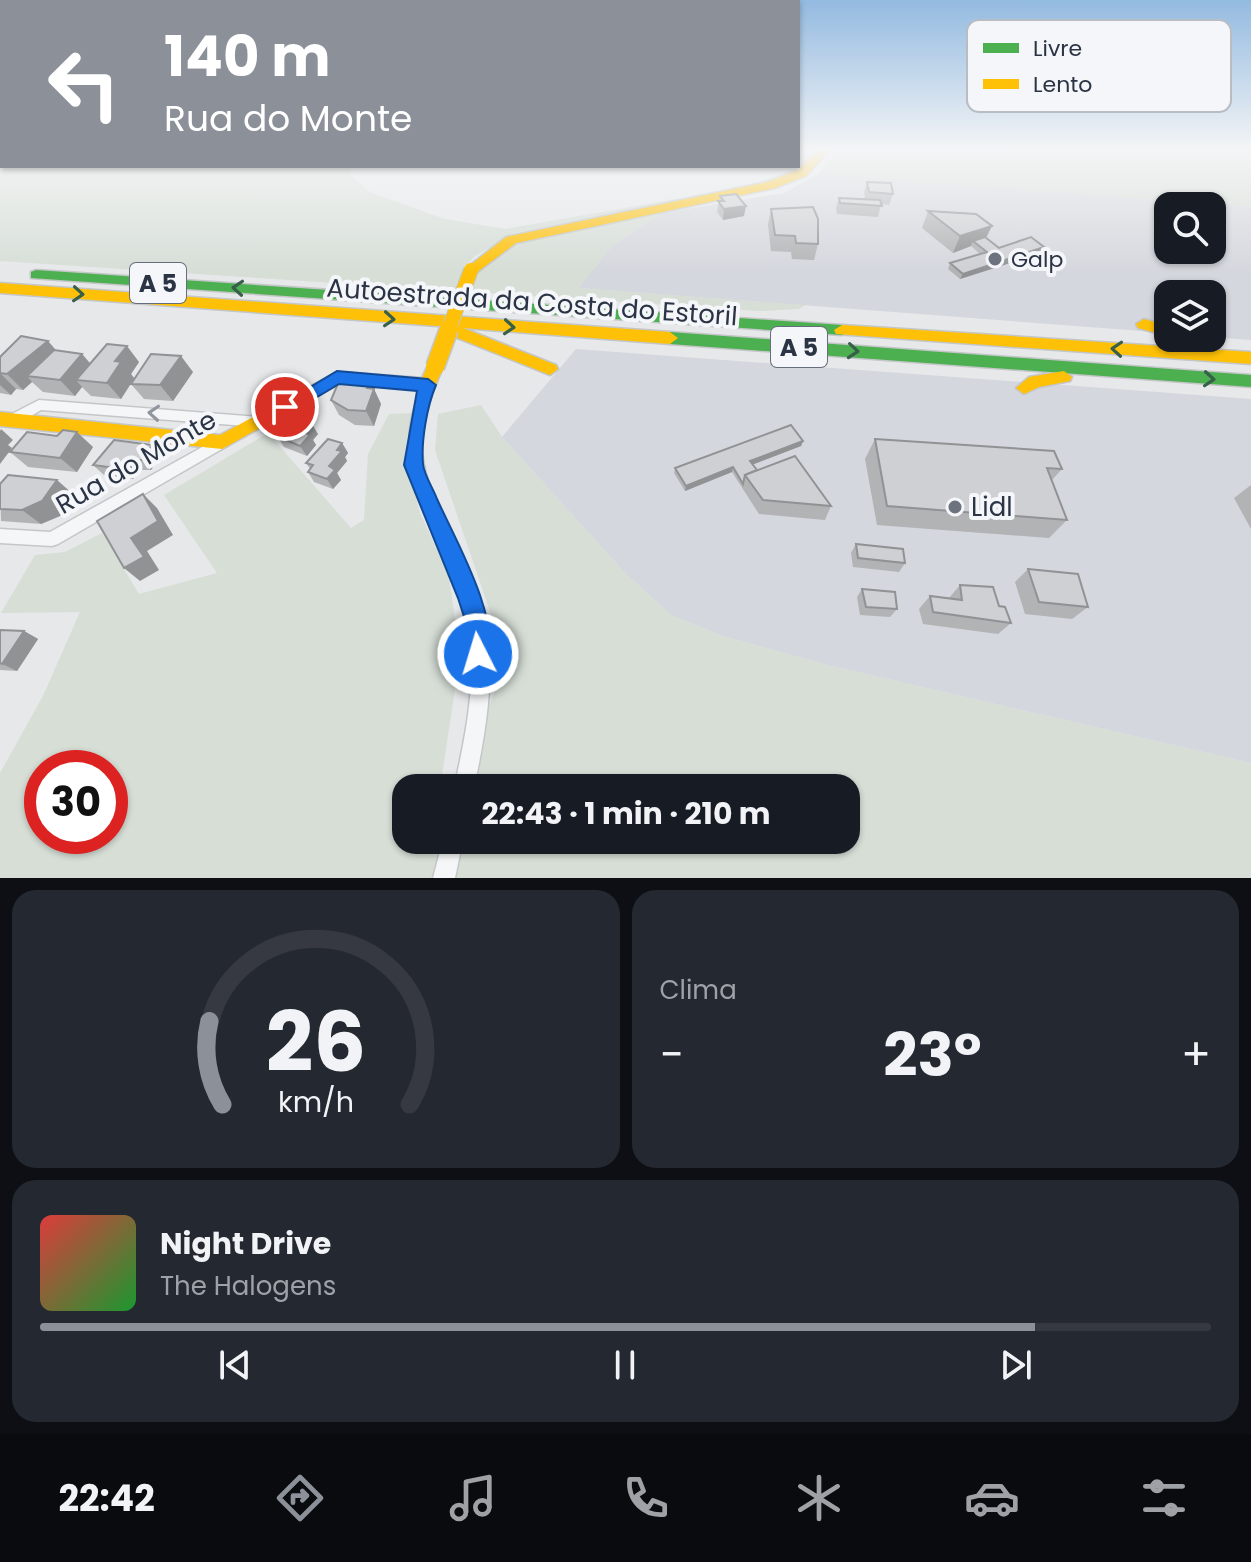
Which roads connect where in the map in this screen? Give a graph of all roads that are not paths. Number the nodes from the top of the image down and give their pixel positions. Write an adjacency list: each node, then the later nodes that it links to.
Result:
1 (747, 190): 14 (main road, bridge)
2 (0, 272): 5 (main road, Autoestrada da Costa do Estoril / A 5, one-way to 2)
3 (0, 288): 6 (main road, Autoestrada da Costa do Estoril / A 5, one-way to 6)
4 (810, 311): 5 (main road)
5 (681, 318): 10 (main road, Autoestrada da Costa do Estoril / A 5, one-way to 5)
6 (432, 322): 11 (main road); 12 (main road, Autoestrada da Costa do Estoril / A 5, one-way to 12)
7 (1144, 324): 8 (main road)
8 (1154, 327)
9 (1226, 350): 10 (main road)
10 (1251, 358)
11 (550, 369)
12 (1167, 376): 13 (main road, Autoestrada da Costa do Estoril / A 5, one-way to 13); 15 (main road)
13 (1251, 381)
14 (428, 385): 17 (main road, Rua do Monte); 20 (street)
15 (1024, 388)
16 (5, 420): 17 (street, one-way to 16); 18 (main road)
17 (260, 422): 18 (main road, Rua do Monte)
18 (222, 442): 19 (street, Rua do Monte)
19 (0, 536)
20 (467, 774)
21 (450, 854): 22 (street)
22 (444, 878)

